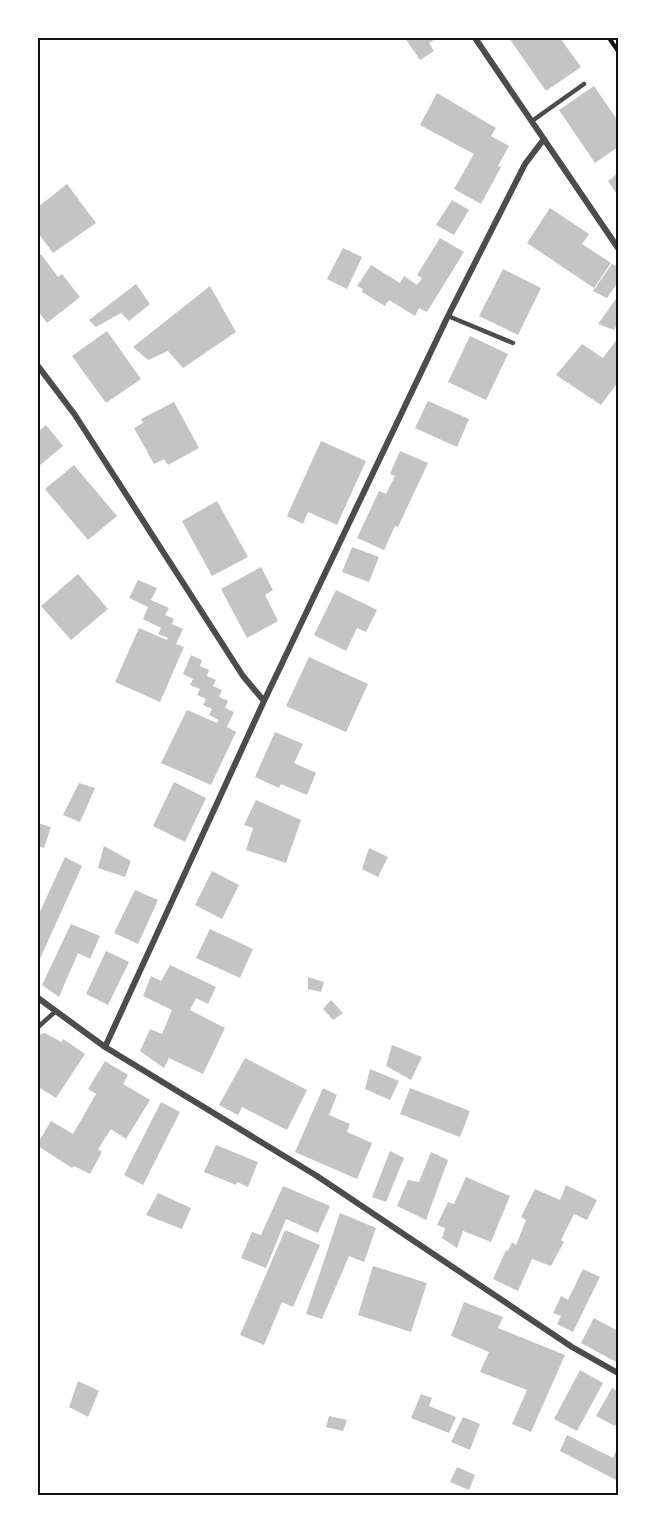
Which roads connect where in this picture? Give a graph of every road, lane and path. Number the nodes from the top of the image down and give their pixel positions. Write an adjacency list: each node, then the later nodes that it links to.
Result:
1 (475, 38): 5 (street)
2 (609, 38): 3 (path)
3 (618, 51)
4 (584, 84): 5 (lane)
5 (532, 121): 6 (street)
6 (544, 139): 7 (street); 8 (street)
7 (618, 248)
8 (448, 316): 9 (lane); 11 (street)
9 (513, 343)
10 (38, 366): 11 (street)
11 (264, 701): 15 (street)
12 (38, 998): 13 (street)
13 (56, 1011): 14 (lane); 15 (street)
14 (38, 1027)
15 (105, 1047): 16 (street)
16 (618, 1373)

